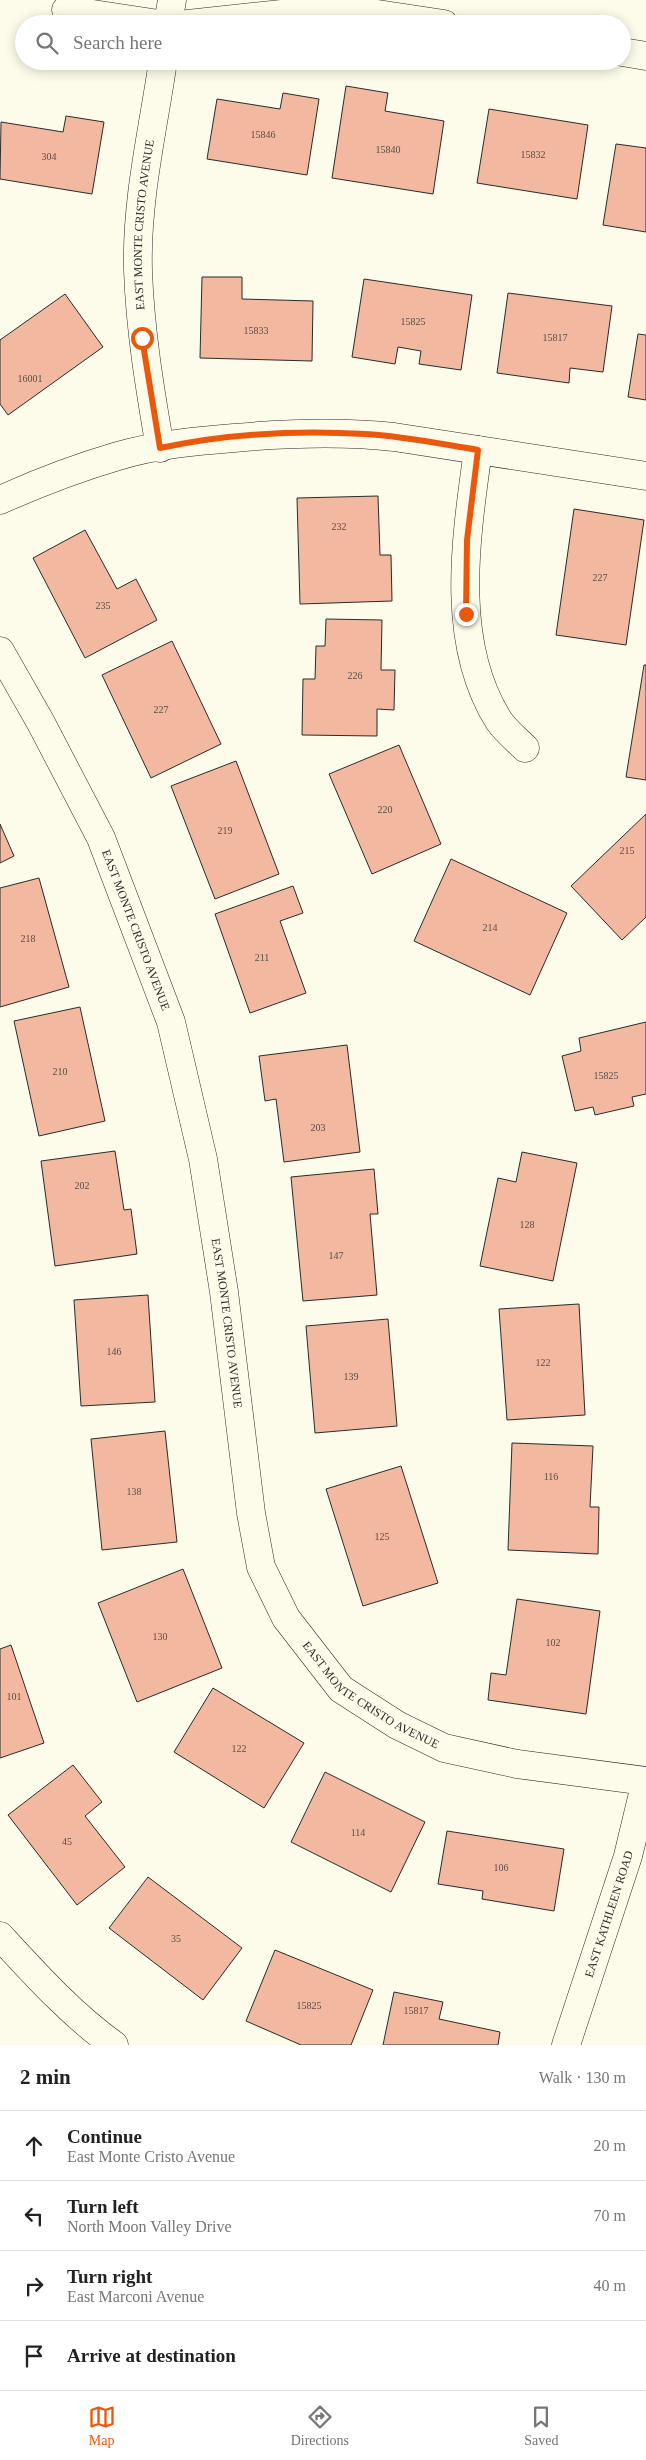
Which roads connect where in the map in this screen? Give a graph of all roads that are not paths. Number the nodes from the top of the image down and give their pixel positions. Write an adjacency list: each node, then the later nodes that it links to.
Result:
1 (172, 0): 4 (street)
2 (66, 10): 3 (street)
3 (99, 15)
4 (170, 15)
5 (272, 15): 6 (street)
6 (384, 15)
7 (631, 54): 8 (street)
8 (646, 56)
9 (162, 70): 10 (street, EAST MONTE CRISTO AVENUE)
10 (160, 448): 11 (street); 13 (street)
11 (478, 450): 12 (street); 15 (street)
12 (646, 476)
13 (0, 500)
14 (0, 652): 16 (street, EAST MONTE CRISTO AVENUE)
15 (526, 748)
16 (646, 1781): 19 (street, EAST KATHLEEN ROAD)
17 (0, 1936): 18 (street)
18 (114, 2045)
19 (566, 2045)

